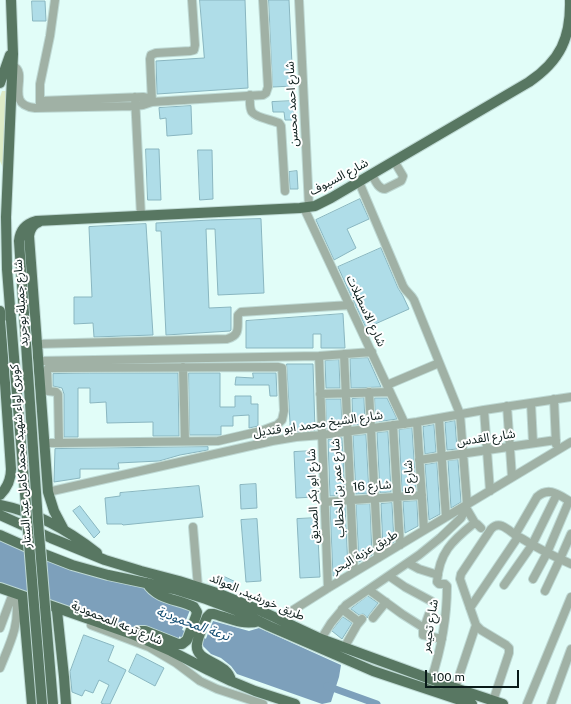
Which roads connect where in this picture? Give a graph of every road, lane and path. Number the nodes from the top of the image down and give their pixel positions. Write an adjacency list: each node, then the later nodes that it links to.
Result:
1 (11, 0): 7 (main road)
2 (55, 0): 13 (street)
3 (192, 0): 12 (street)
4 (263, 0): 10 (street)
5 (299, 0): 20 (street, شارع احمد محسن)
6 (570, 0): 14 (main road, شارع السيوف)
7 (13, 46): 8 (main road); 9 (main road)
8 (13, 66): 13 (street); 18 (main road)
9 (0, 83)
10 (250, 96): 12 (street); 19 (street)
11 (135, 101): 12 (street); 13 (street); 22 (street)
12 (152, 102)
13 (40, 105)
14 (394, 161): 16 (main road, شارع السيوف); 16 (street)
15 (0, 172): 18 (main road)
16 (372, 175): 17 (main road, شارع السيوف)
17 (359, 182): 20 (main road, شارع السيوف); 31 (street)
18 (8, 188): 21 (main road)
19 (285, 191)
20 (307, 208): 22 (main road, شارع السيوف); 24 (street, شارع الاسطبلات)
21 (3, 215): 132 (main road, كوبرى لواء شهيد محمد كامل عبد الستار, bridge)
22 (141, 216): 23 (main road, شارع السيوف)
23 (41, 221): 26 (main road, شارع جميلة بوحريد); 133 (main road, كوبرى لواء شهيد محمد كامل عبد الستار, bridge)
24 (350, 305): 26 (street); 27 (street, شارع الاسطبلات)
25 (0, 310): 66 (main road)
26 (37, 344): 30 (main road, شارع جميلة بوحريد)
27 (372, 352): 28 (street); 33 (street, شارع الاسطبلات)
28 (344, 354): 29 (street); 35 (street, شارع عمر بن الخطاب)
29 (319, 356): 30 (street); 36 (street, شارع ابو بكر الصديق)
30 (38, 361): 53 (main road, شارع جميلة بوحريد)
31 (439, 363): 33 (street); 42 (street)
32 (183, 368): 51 (street); 51 (street); 54 (street)
33 (388, 388): 34 (street); 45 (street, شارع الاسطبلات)
34 (369, 392): 35 (street); 47 (street)
35 (346, 393): 36 (street); 48 (street, شارع عمر بن الخطاب)
36 (320, 394): 49 (street, شارع ابو بكر الصديق)
37 (571, 397): 38 (street, شارع الشيخ محمد ابو قنديل)
38 (554, 399): 39 (street, شارع الشيخ محمد ابو قنديل); 50 (street)
39 (531, 403): 40 (street, شارع الشيخ محمد ابو قنديل); 55 (street)
40 (507, 406): 41 (street, شارع الشيخ محمد ابو قنديل); 56 (street)
41 (484, 410): 42 (street, شارع الشيخ محمد ابو قنديل); 57 (street)
42 (460, 414): 43 (street, شارع الشيخ محمد ابو قنديل); 59 (street)
43 (439, 419): 44 (street, شارع الشيخ محمد ابو قنديل); 60 (street)
44 (417, 422): 45 (street, شارع الشيخ محمد ابو قنديل); 61 (street, شارع 5)
45 (405, 424): 46 (street, شارع الشيخ محمد ابو قنديل)
46 (393, 425): 47 (street, شارع الشيخ محمد ابو قنديل); 68 (street)
47 (371, 428): 48 (street, شارع الشيخ محمد ابو قنديل); 69 (street)
48 (348, 432): 49 (street, شارع الشيخ محمد ابو قنديل); 70 (street, شارع عمر بن الخطاب)
49 (322, 435): 64 (street, شارع الشيخ محمد ابو قنديل); 71 (street, شارع ابو بكر الصديق)
50 (556, 440): 55 (street, شارع القدس); 58 (street)
51 (184, 441): 54 (street)
52 (571, 442): 58 (street, طريق عزبة البحر)
53 (44, 443): 54 (street); 64 (main road, شارع جميلة بوحريد)
54 (59, 443)
55 (533, 443): 56 (street, شارع القدس)
56 (510, 446): 57 (street, شارع القدس); 62 (street)
57 (487, 450): 59 (street, شارع القدس); 63 (street)
58 (556, 451): 62 (street, طريق عزبة البحر)
59 (463, 453): 60 (street, شارع القدس); 74 (street)
60 (442, 456): 61 (street, شارع القدس); 76 (street)
61 (419, 460): 67 (street, شارع 5)
62 (512, 477): 63 (street, طريق عزبة البحر)
63 (490, 491): 74 (street, طريق عزبة البحر)
64 (48, 492): 78 (main road, شارع جميلة بوحريد)
65 (557, 494): 72 (street); 82 (street); 83 (street)
66 (0, 495)
67 (422, 495): 68 (street, شارع 16); 79 (street, شارع 5)
68 (397, 496): 69 (street, شارع 16); 84 (street)
69 (375, 498): 70 (street, شارع 16); 86 (street)
70 (351, 500): 71 (street, شارع 16); 91 (street, شارع عمر بن الخطاب)
71 (325, 502): 99 (street, شارع ابو بكر الصديق)
72 (570, 502): 85 (street)
73 (0, 505): 78 (main road)
74 (466, 505): 76 (street, طريق عزبة البحر); 89 (street); 93 (street)
75 (0, 515): 88 (main road, طريق خورشيد, العوائد)
76 (446, 517): 79 (street, طريق عزبة البحر)
77 (193, 527): 97 (street)
78 (64, 530): 88 (main road)
79 (424, 530): 84 (street, طريق عزبة البحر)
80 (571, 534): 87 (street)
81 (0, 535): 95 (main road, طريق خورشيد, العوائد)
82 (517, 536): 83 (street); 107 (street); 107 (street)
83 (532, 544): 85 (street); 96 (street)
84 (400, 545): 86 (street, طريق عزبة البحر)
85 (547, 553): 87 (street); 94 (street)
86 (378, 558): 91 (street, طريق عزبة البحر)
87 (560, 559): 90 (street); 101 (street)
88 (105, 560): 97 (main road, طريق خورشيد, العوائد)
89 (408, 563): 92 (street); 93 (street)
90 (571, 564)
91 (354, 572): 99 (street, طريق عزبة البحر)
92 (388, 576): 100 (street); 105 (street)
93 (438, 579): 120 (street, شارع تحيمر)
94 (533, 579)
95 (148, 583): 111 (main road); 114 (main road, طريق خورشيد, العوائد)
96 (504, 585)
97 (198, 586): 113 (main road, طريق خورشيد, العوائد)
98 (0, 588): 118 (main road)
99 (328, 588): 113 (street, طريق عزبة البحر)
100 (369, 590): 106 (street); 108 (street)
101 (545, 591)
102 (0, 592): 104 (street, شارع ترعه المحمودية)
103 (571, 597): 139 (street)
104 (17, 598): 109 (street, شارع ترعه المحمودية); 116 (street); 124 (main road); 126 (street)
105 (430, 601)
106 (386, 602): 112 (street); 117 (street)
107 (470, 608): 115 (street)
108 (342, 609): 119 (street); 122 (street)
109 (57, 612): 125 (main road); 135 (street, شارع ترعه المحمودية)
110 (429, 614): 117 (street)
111 (201, 616): 114 (main road); 121 (main road)
112 (373, 618)
113 (279, 619): 119 (main road, طريق خورشيد, العوائد)
114 (259, 621): 137 (main road, طريق خورشيد, العوائد)
115 (476, 625): 129 (street); 130 (street)
116 (0, 628)
117 (424, 628): 120 (street)
118 (132, 634): 121 (main road); 128 (main road)
119 (321, 639): 122 (main road, طريق خورشيد, العوائد)
120 (442, 639): 127 (street, شارع تحيمر)
121 (192, 642): 128 (main road)
122 (344, 648): 127 (main road, طريق خورشيد, العوائد)
123 (571, 649): 140 (street)
124 (29, 665): 125 (main road); 131 (main road)
125 (63, 666): 134 (main road)
126 (0, 668)
127 (431, 680): 129 (main road, طريق خورشيد, العوائد)
128 (231, 681): 136 (main road)
129 (455, 688): 130 (main road, طريق خورشيد, العوائد)
130 (493, 701): 138 (main road, طريق خورشيد, العوائد)
131 (32, 704)
132 (42, 704)
133 (53, 704)
134 (66, 704)
135 (263, 704)
136 (295, 704)
137 (472, 704)
138 (503, 704)
139 (527, 704)
140 (551, 704)

